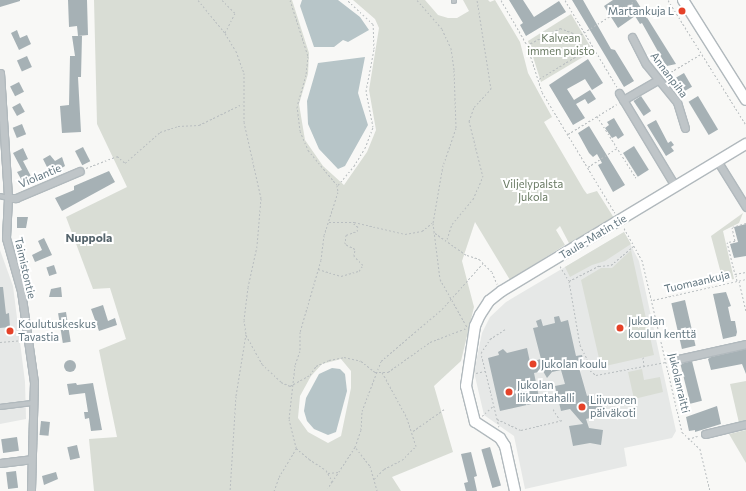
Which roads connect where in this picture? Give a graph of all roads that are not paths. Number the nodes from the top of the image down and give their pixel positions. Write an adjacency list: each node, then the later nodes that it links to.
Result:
1 (683, 0): 8 (street)
2 (632, 37): 4 (street, Annanpiha)
3 (0, 73): 6 (street, Taimistontie)
4 (657, 80): 7 (street); 9 (street, Annanpiha)
5 (618, 93): 7 (street)
6 (1, 95): 14 (street, Taimistontie)
7 (623, 100): 13 (street)
8 (746, 100)
9 (685, 128)
10 (746, 144): 11 (street, Taula-Matin tie)
11 (718, 162): 13 (street, Taula-Matin tie); 15 (street)
12 (80, 171): 14 (street, Violantie)
13 (675, 186): 25 (street, Taula-Matin tie)
14 (4, 197): 18 (street, Taimistontie)
15 (746, 207)
16 (746, 344): 17 (street)
17 (674, 360)
18 (35, 403): 19 (lane); 22 (street, Taimistontie)
19 (0, 407)
20 (746, 424): 21 (street)
21 (705, 434)
22 (31, 459): 23 (street); 24 (street, Taimistontie)
23 (0, 463)
24 (30, 491)
25 (515, 491)

